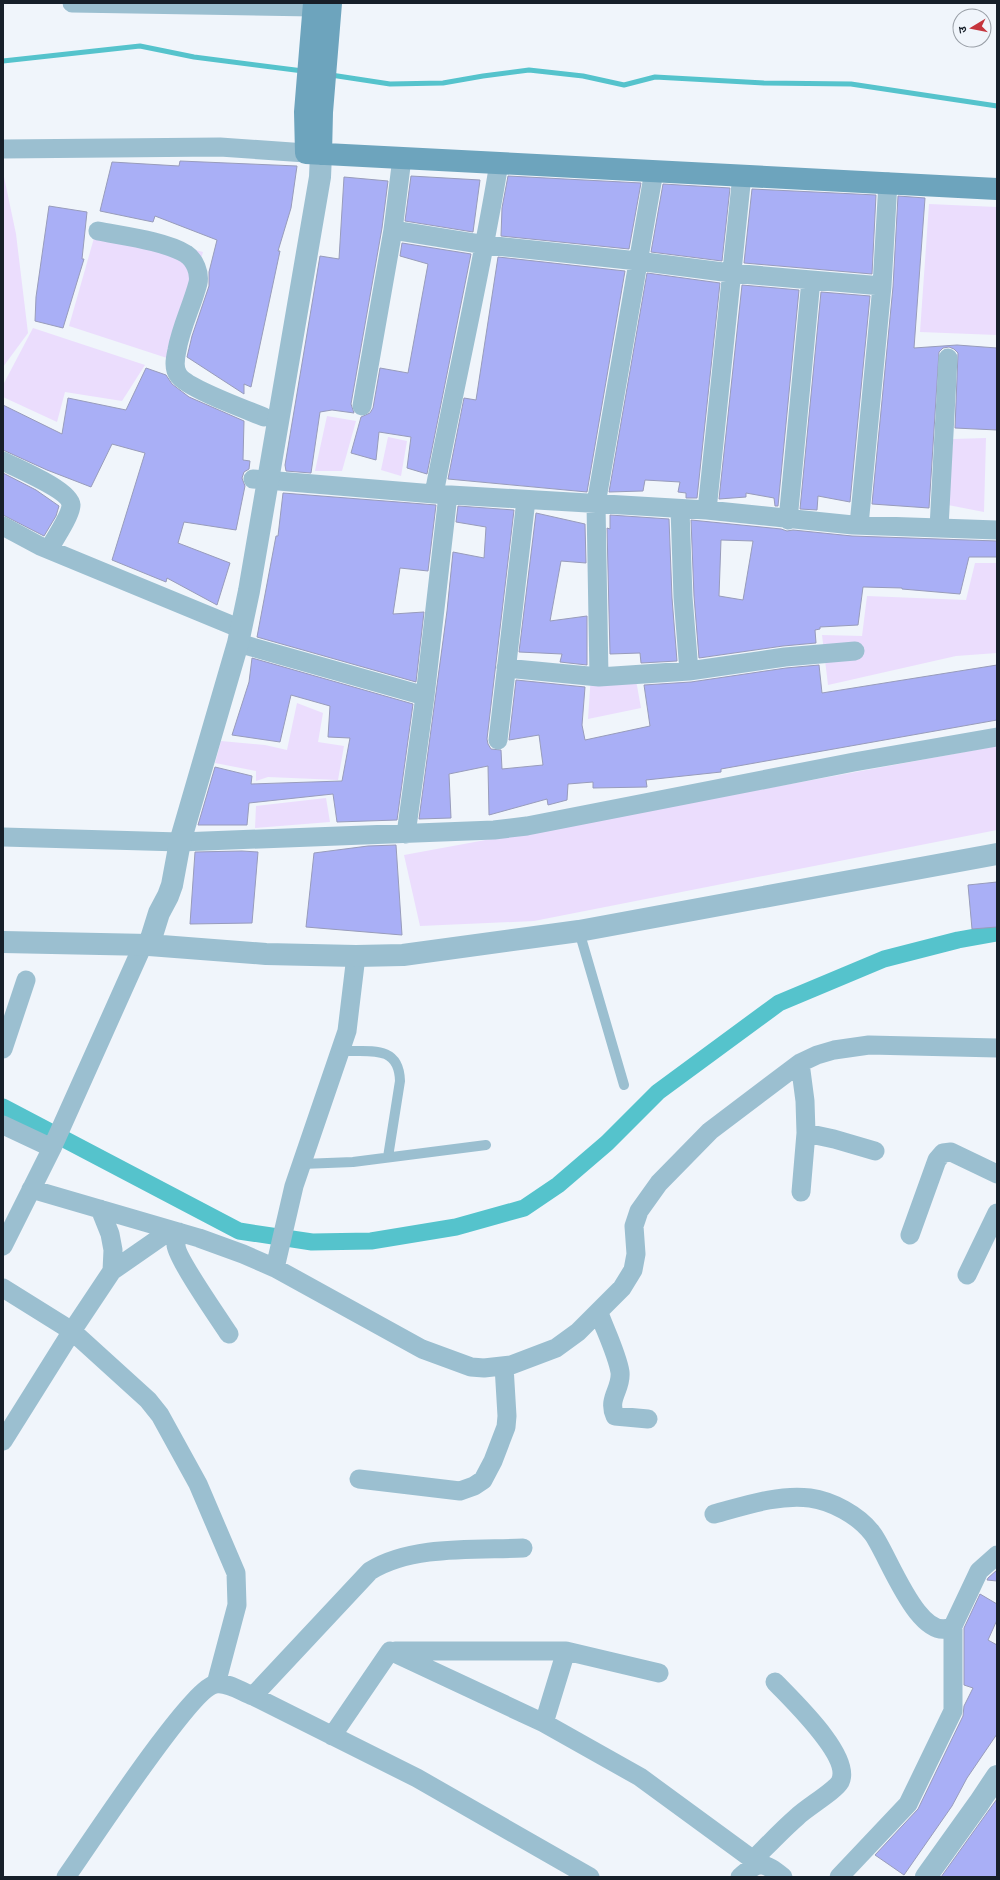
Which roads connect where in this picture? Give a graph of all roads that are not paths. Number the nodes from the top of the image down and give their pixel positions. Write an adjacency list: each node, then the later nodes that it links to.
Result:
1 (72, 3): 2 (street)
2 (106, 3): 3 (street)
3 (319, 4): 5 (main road)
4 (3, 149): 5 (street)
5 (314, 154): 6 (main road); 21 (street); 23 (street)
6 (402, 158): 7 (main road); 12 (street)
7 (499, 163): 8 (main road); 14 (street)
8 (654, 171): 9 (main road); 15 (street)
9 (742, 175): 10 (main road); 16 (street)
10 (888, 182): 11 (main road); 18 (street)
11 (997, 189)
12 (393, 230): 14 (street); 20 (street)
13 (98, 231): 21 (street)
14 (486, 245): 15 (street); 24 (street)
15 (638, 261): 16 (street); 26 (street)
16 (731, 273): 17 (street); 28 (street)
17 (811, 280): 18 (street); 29 (street)
18 (882, 286): 30 (street)
19 (948, 358): 32 (street)
20 (362, 406)
21 (264, 416): 23 (street)
22 (3, 461): 34 (street)
23 (260, 479): 24 (street); 35 (street)
24 (441, 494): 25 (street); 40 (street)
25 (526, 500): 26 (street); 37 (street)
26 (596, 504): 27 (street); 39 (street)
27 (680, 509): 28 (street); 38 (street)
28 (707, 510): 29 (street)
29 (788, 520): 30 (street)
30 (859, 525): 32 (street)
31 (3, 526): 34 (street)
32 (939, 528): 33 (street)
33 (997, 530)
34 (49, 549): 35 (street)
35 (235, 632): 40 (street); 45 (street)
36 (855, 651): 38 (street)
37 (506, 668): 39 (street); 42 (street)
38 (689, 671): 39 (street)
39 (599, 677)
40 (425, 696): 43 (street)
41 (997, 737): 43 (street)
42 (498, 740)
43 (406, 834): 45 (street)
44 (3, 837): 45 (street)
45 (173, 841): 49 (street)
46 (997, 854): 47 (street)
47 (579, 931): 50 (street); 56 (lane)
48 (3, 942): 49 (street)
49 (146, 945): 50 (street); 60 (street)
50 (356, 956): 54 (street)
51 (26, 980): 53 (street)
52 (997, 1048): 55 (street)
53 (3, 1049)
54 (341, 1051): 62 (lane); 63 (street)
55 (800, 1063): 58 (street); 76 (street)
56 (624, 1085)
57 (3, 1125): 60 (street)
58 (806, 1133): 61 (street); 66 (street)
59 (486, 1145): 62 (lane)
60 (52, 1148): 65 (street)
61 (875, 1151)
62 (388, 1157): 63 (lane)
63 (302, 1164): 72 (street)
64 (997, 1174): 70 (street)
65 (31, 1189): 67 (street); 71 (street)
66 (801, 1192)
67 (100, 1209): 69 (street); 73 (street)
68 (997, 1213): 74 (street)
69 (175, 1231): 72 (street); 73 (street); 78 (street)
70 (910, 1235)
71 (3, 1246)
72 (275, 1268): 79 (street)
73 (112, 1271): 77 (street)
74 (968, 1275)
75 (3, 1288): 77 (street)
76 (599, 1313): 79 (street); 80 (street)
77 (72, 1332): 81 (street); 91 (street)
78 (229, 1334)
79 (504, 1366): 82 (street)
80 (648, 1419)
81 (3, 1441)
82 (359, 1479)
83 (714, 1514): 86 (street)
84 (523, 1548): 92 (street)
85 (997, 1555): 86 (street)
86 (953, 1626): 101 (street)
87 (566, 1651): 88 (street); 89 (street); 93 (street)
88 (390, 1652): 93 (street); 94 (street)
89 (659, 1673)
90 (775, 1682): 96 (street)
91 (216, 1684): 92 (street); 97 (street)
92 (253, 1696): 94 (street)
93 (544, 1723): 96 (street)
94 (332, 1736): 98 (street)
95 (997, 1776): 102 (street)
96 (756, 1862): 99 (street); 100 (street)
97 (66, 1877)
98 (590, 1877)
99 (740, 1877)
100 (783, 1877)
101 (840, 1877)
102 (926, 1877)

